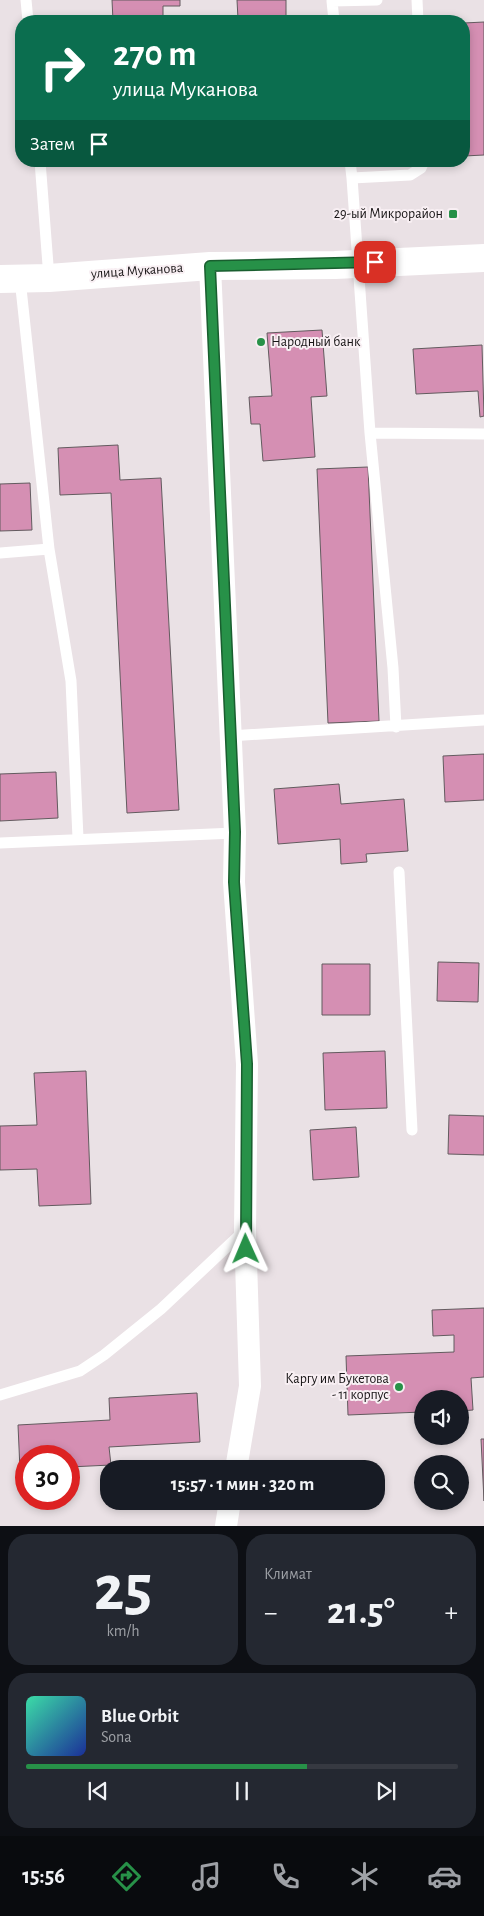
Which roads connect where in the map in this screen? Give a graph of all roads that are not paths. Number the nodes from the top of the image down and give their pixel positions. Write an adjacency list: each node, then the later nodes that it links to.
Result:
1 (26, 0): 5 (lane)
2 (332, 0): 3 (lane); 6 (lane)
3 (377, 0)
4 (416, 0): 7 (lane)
5 (27, 15)
6 (333, 15)
7 (417, 15)
8 (40, 167): 15 (lane)
9 (351, 167): 11 (lane)
10 (421, 167): 11 (lane)
11 (352, 178): 13 (lane)
12 (484, 258): 13 (main road, улица Муканова)
13 (357, 263): 14 (main road, улица Муканова); 17 (lane)
14 (210, 266): 15 (main road, улица Муканова); 23 (street)
15 (49, 278): 16 (main road, улица Муканова)
16 (10, 279): 19 (lane)
17 (370, 433): 18 (lane); 22 (lane)
18 (484, 434)
19 (49, 549): 20 (lane); 25 (lane)
20 (0, 553)
21 (484, 720): 22 (lane)
22 (396, 727): 23 (lane)
23 (230, 736): 24 (street)
24 (235, 832): 25 (lane); 29 (street)
25 (78, 838): 26 (lane)
26 (0, 843)
27 (399, 872): 28 (lane)
28 (412, 1130)
29 (245, 1230): 30 (lane); 31 (street)
30 (0, 1395)
31 (238, 1460)
32 (229, 1510): 33 (street)
33 (226, 1526)

